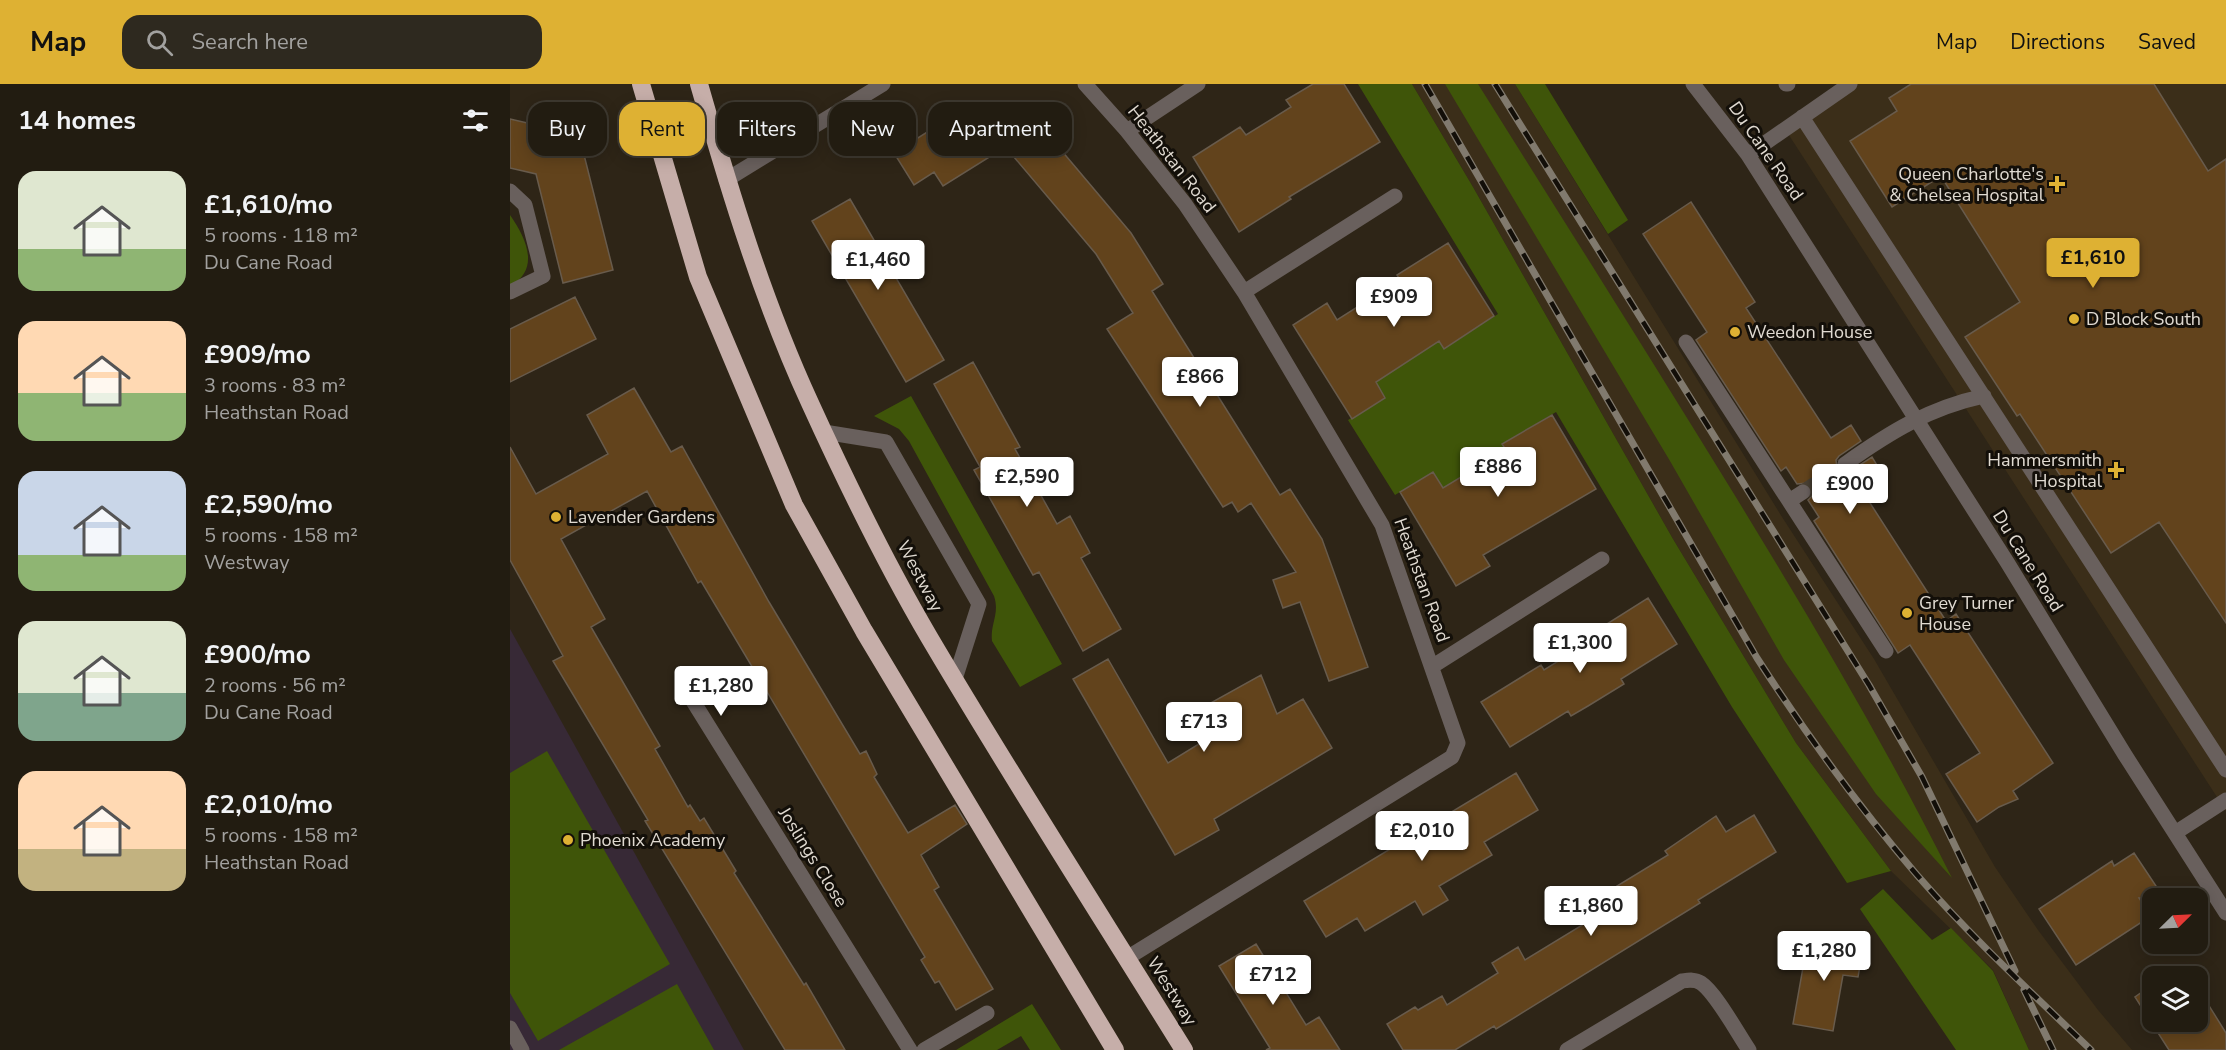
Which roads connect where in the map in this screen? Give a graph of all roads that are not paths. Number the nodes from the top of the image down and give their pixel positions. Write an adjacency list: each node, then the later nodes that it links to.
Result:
1 (641, 84): 38 (highway)
2 (699, 84): 11 (highway, Westway)
3 (883, 84): 11 (street)
4 (1085, 84): 9 (street, Heathstan Road)
5 (1198, 84): 9 (street)
6 (1693, 84): 10 (street, Du Cane Road)
7 (1850, 84): 8 (street)
8 (1802, 117): 10 (street); 17 (street)
9 (1127, 131): 15 (street, Heathstan Road)
10 (1748, 155): 18 (street, Du Cane Road)
11 (726, 180): 19 (highway, Westway)
12 (510, 191): 14 (street)
13 (1395, 196): 15 (street)
14 (510, 292)
15 (1244, 292): 25 (street, Heathstan Road)
16 (1686, 342): 22 (street)
17 (1984, 396): 18 (street); 28 (street)
18 (1916, 418): 20 (street); 30 (street, Du Cane Road)
19 (824, 432): 26 (highway, Westway); 26 (street)
20 (1845, 464)
21 (1803, 492): 22 (street)
22 (1789, 501): 24 (street)
23 (1602, 559): 25 (street)
24 (1886, 651)
25 (1433, 666): 32 (street, Heathstan Road)
26 (955, 678): 32 (highway, Westway)
27 (682, 685): 36 (street, Joslings Close)
28 (2226, 771)
29 (2226, 800): 30 (street)
30 (2175, 833): 31 (street, Du Cane Road)
31 (2226, 913)
32 (1127, 958): 39 (highway, Westway)
33 (987, 1013): 37 (street)
34 (510, 1028): 35 (street)
35 (522, 1050)
36 (910, 1050)
37 (924, 1050)
38 (1115, 1050)
39 (1184, 1050)
40 (1567, 1050): 41 (street)
41 (1749, 1050)

